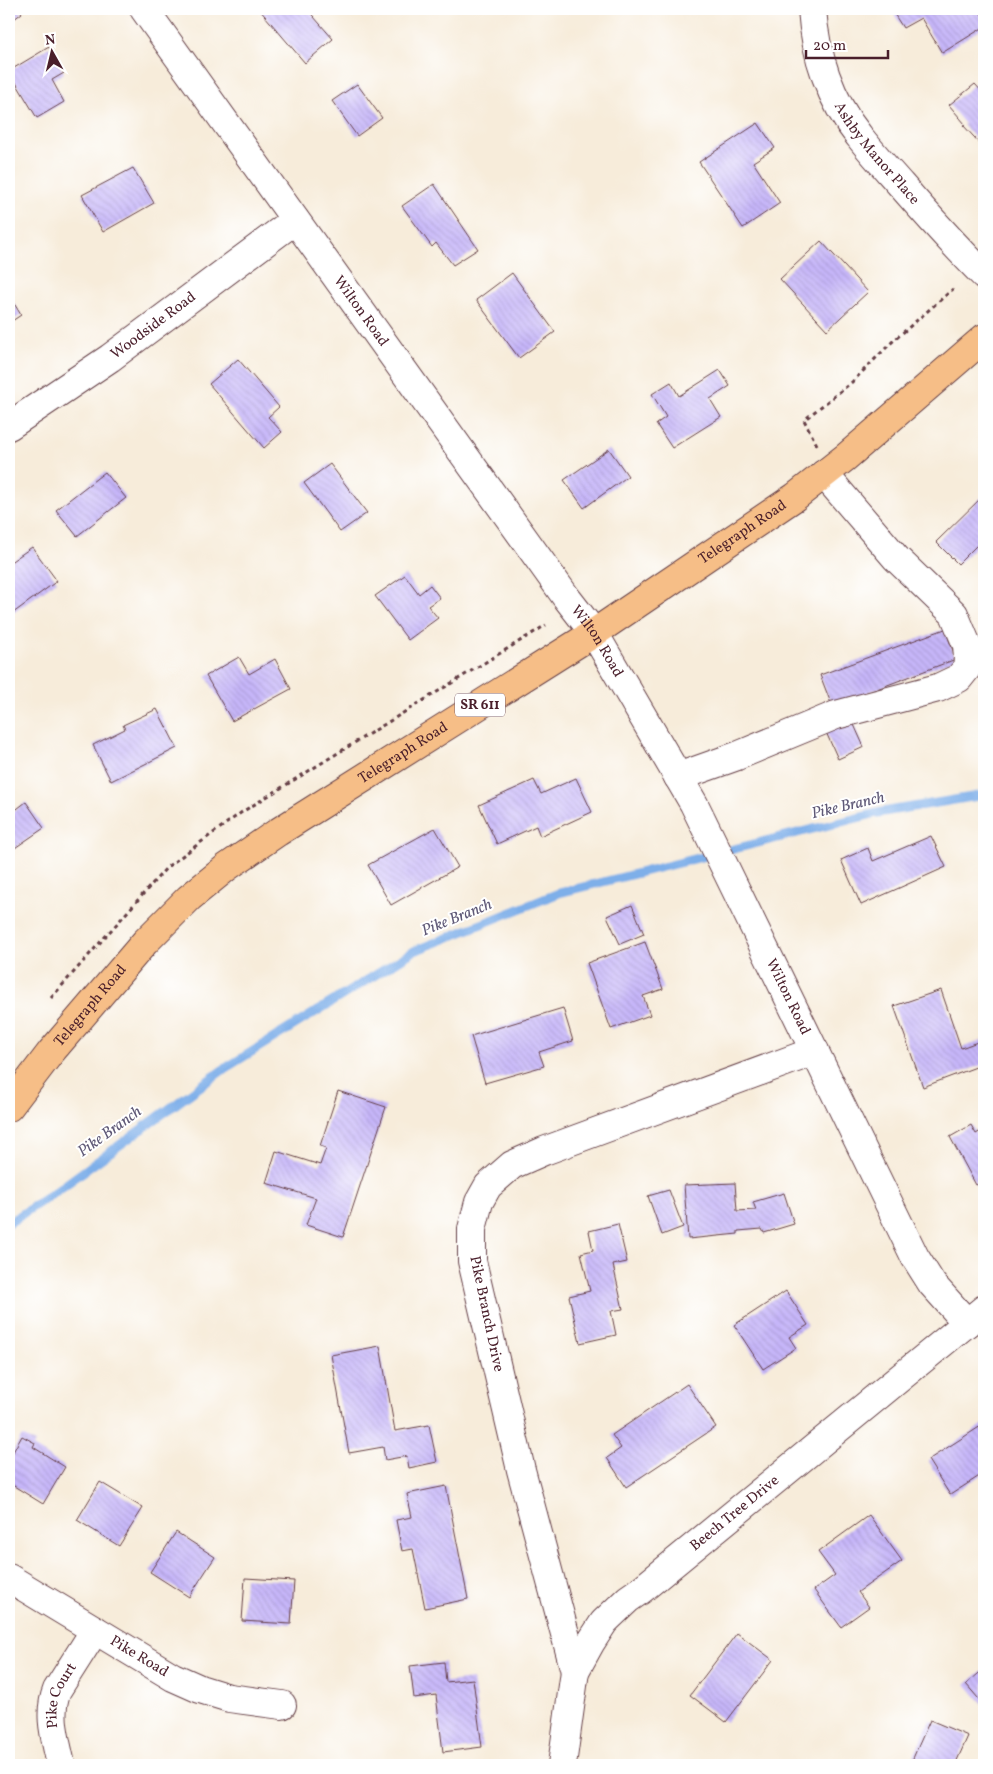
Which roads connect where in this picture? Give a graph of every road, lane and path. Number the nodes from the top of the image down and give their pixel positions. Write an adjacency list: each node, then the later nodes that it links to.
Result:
1 (144, 9): 3 (street, Wilton Road)
2 (812, 9): 4 (street, Ashby Manor Place)
3 (295, 220): 7 (street, Woodside Road); 9 (street, Wilton Road)
4 (984, 275)
5 (953, 289): 8 (path)
6 (984, 338): 8 (main road, Telegraph Road / SR 611)
7 (9, 426)
8 (821, 462): 9 (main road, Telegraph Road / SR 611); 10 (street)
9 (594, 633): 10 (street, Wilton Road); 12 (main road, Telegraph Road / SR 611)
10 (678, 777): 11 (street, Wilton Road)
11 (815, 1050): 13 (street, Wilton Road); 16 (street, Pike Branch Drive)
12 (9, 1107)
13 (975, 1316): 16 (street, Beech Tree Drive)
14 (9, 1578): 15 (street, Pike Road)
15 (95, 1630): 17 (street, Pike Road); 18 (street, Pike Court)
16 (575, 1671): 19 (street, Beech Tree Drive)
17 (282, 1705)
18 (61, 1765)
19 (562, 1765)

